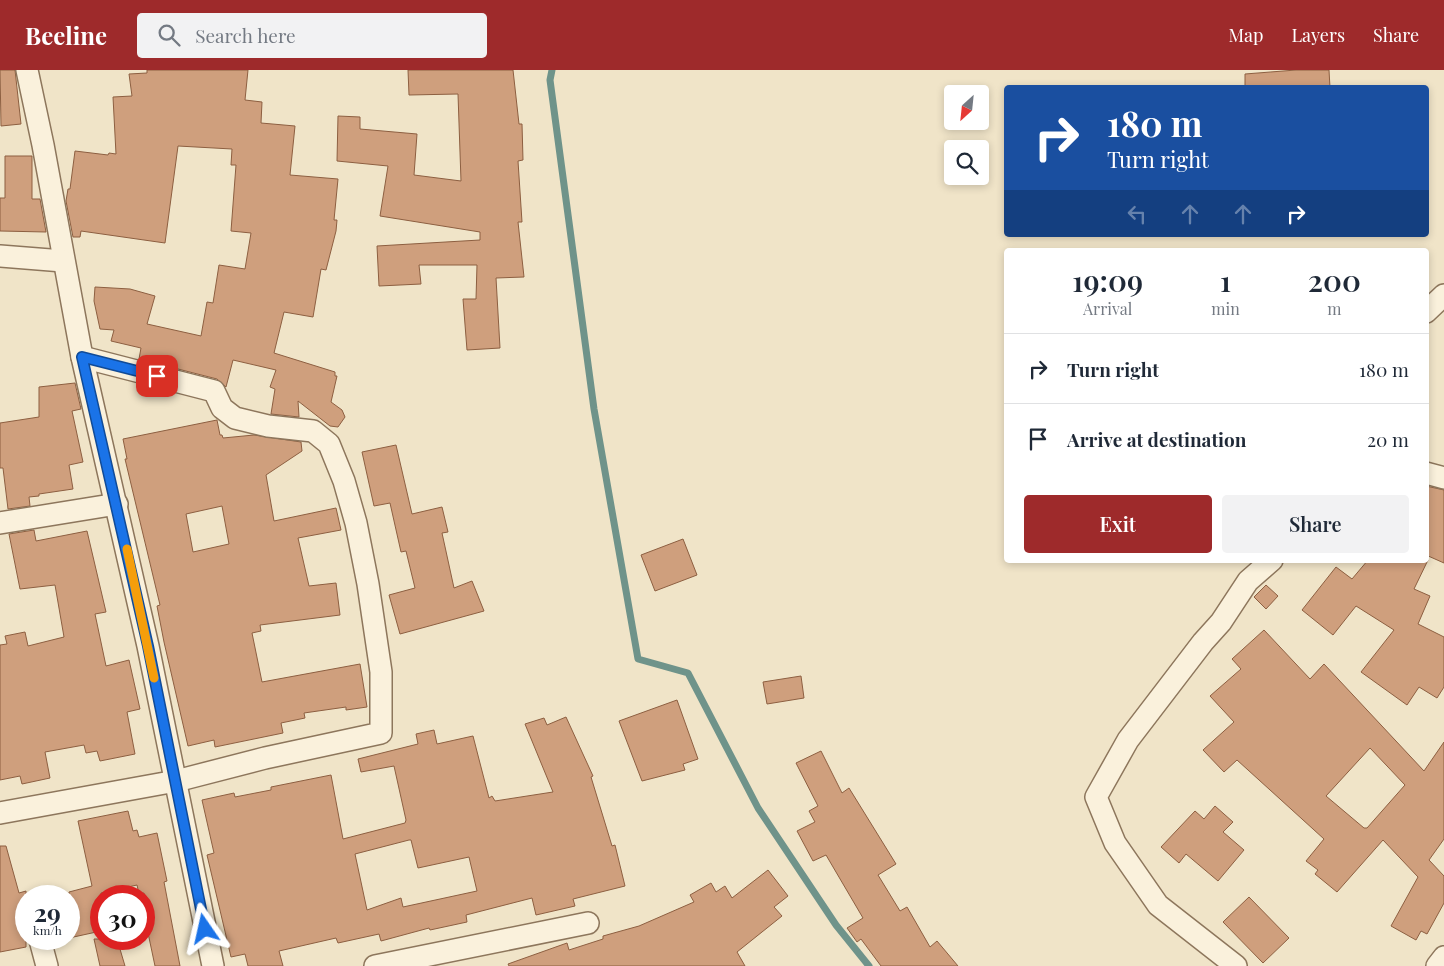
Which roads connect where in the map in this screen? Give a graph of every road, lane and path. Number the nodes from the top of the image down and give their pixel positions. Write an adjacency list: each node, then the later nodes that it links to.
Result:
1 (26, 70): 3 (street)
2 (0, 256): 3 (street)
3 (63, 261): 6 (street)
4 (1444, 295): 5 (street)
5 (1429, 309)
6 (82, 357): 9 (street); 12 (street)
7 (1429, 473): 8 (street)
8 (1444, 478)
9 (117, 504): 10 (street); 12 (street)
10 (0, 523)
11 (1269, 563): 20 (street)
12 (176, 781): 13 (street); 18 (street)
13 (0, 813)
14 (588, 923): 19 (street)
15 (43, 950): 17 (street)
16 (1444, 957): 21 (street)
17 (47, 966)
18 (212, 966)
19 (375, 966)
20 (1236, 966)
21 (1437, 966)

